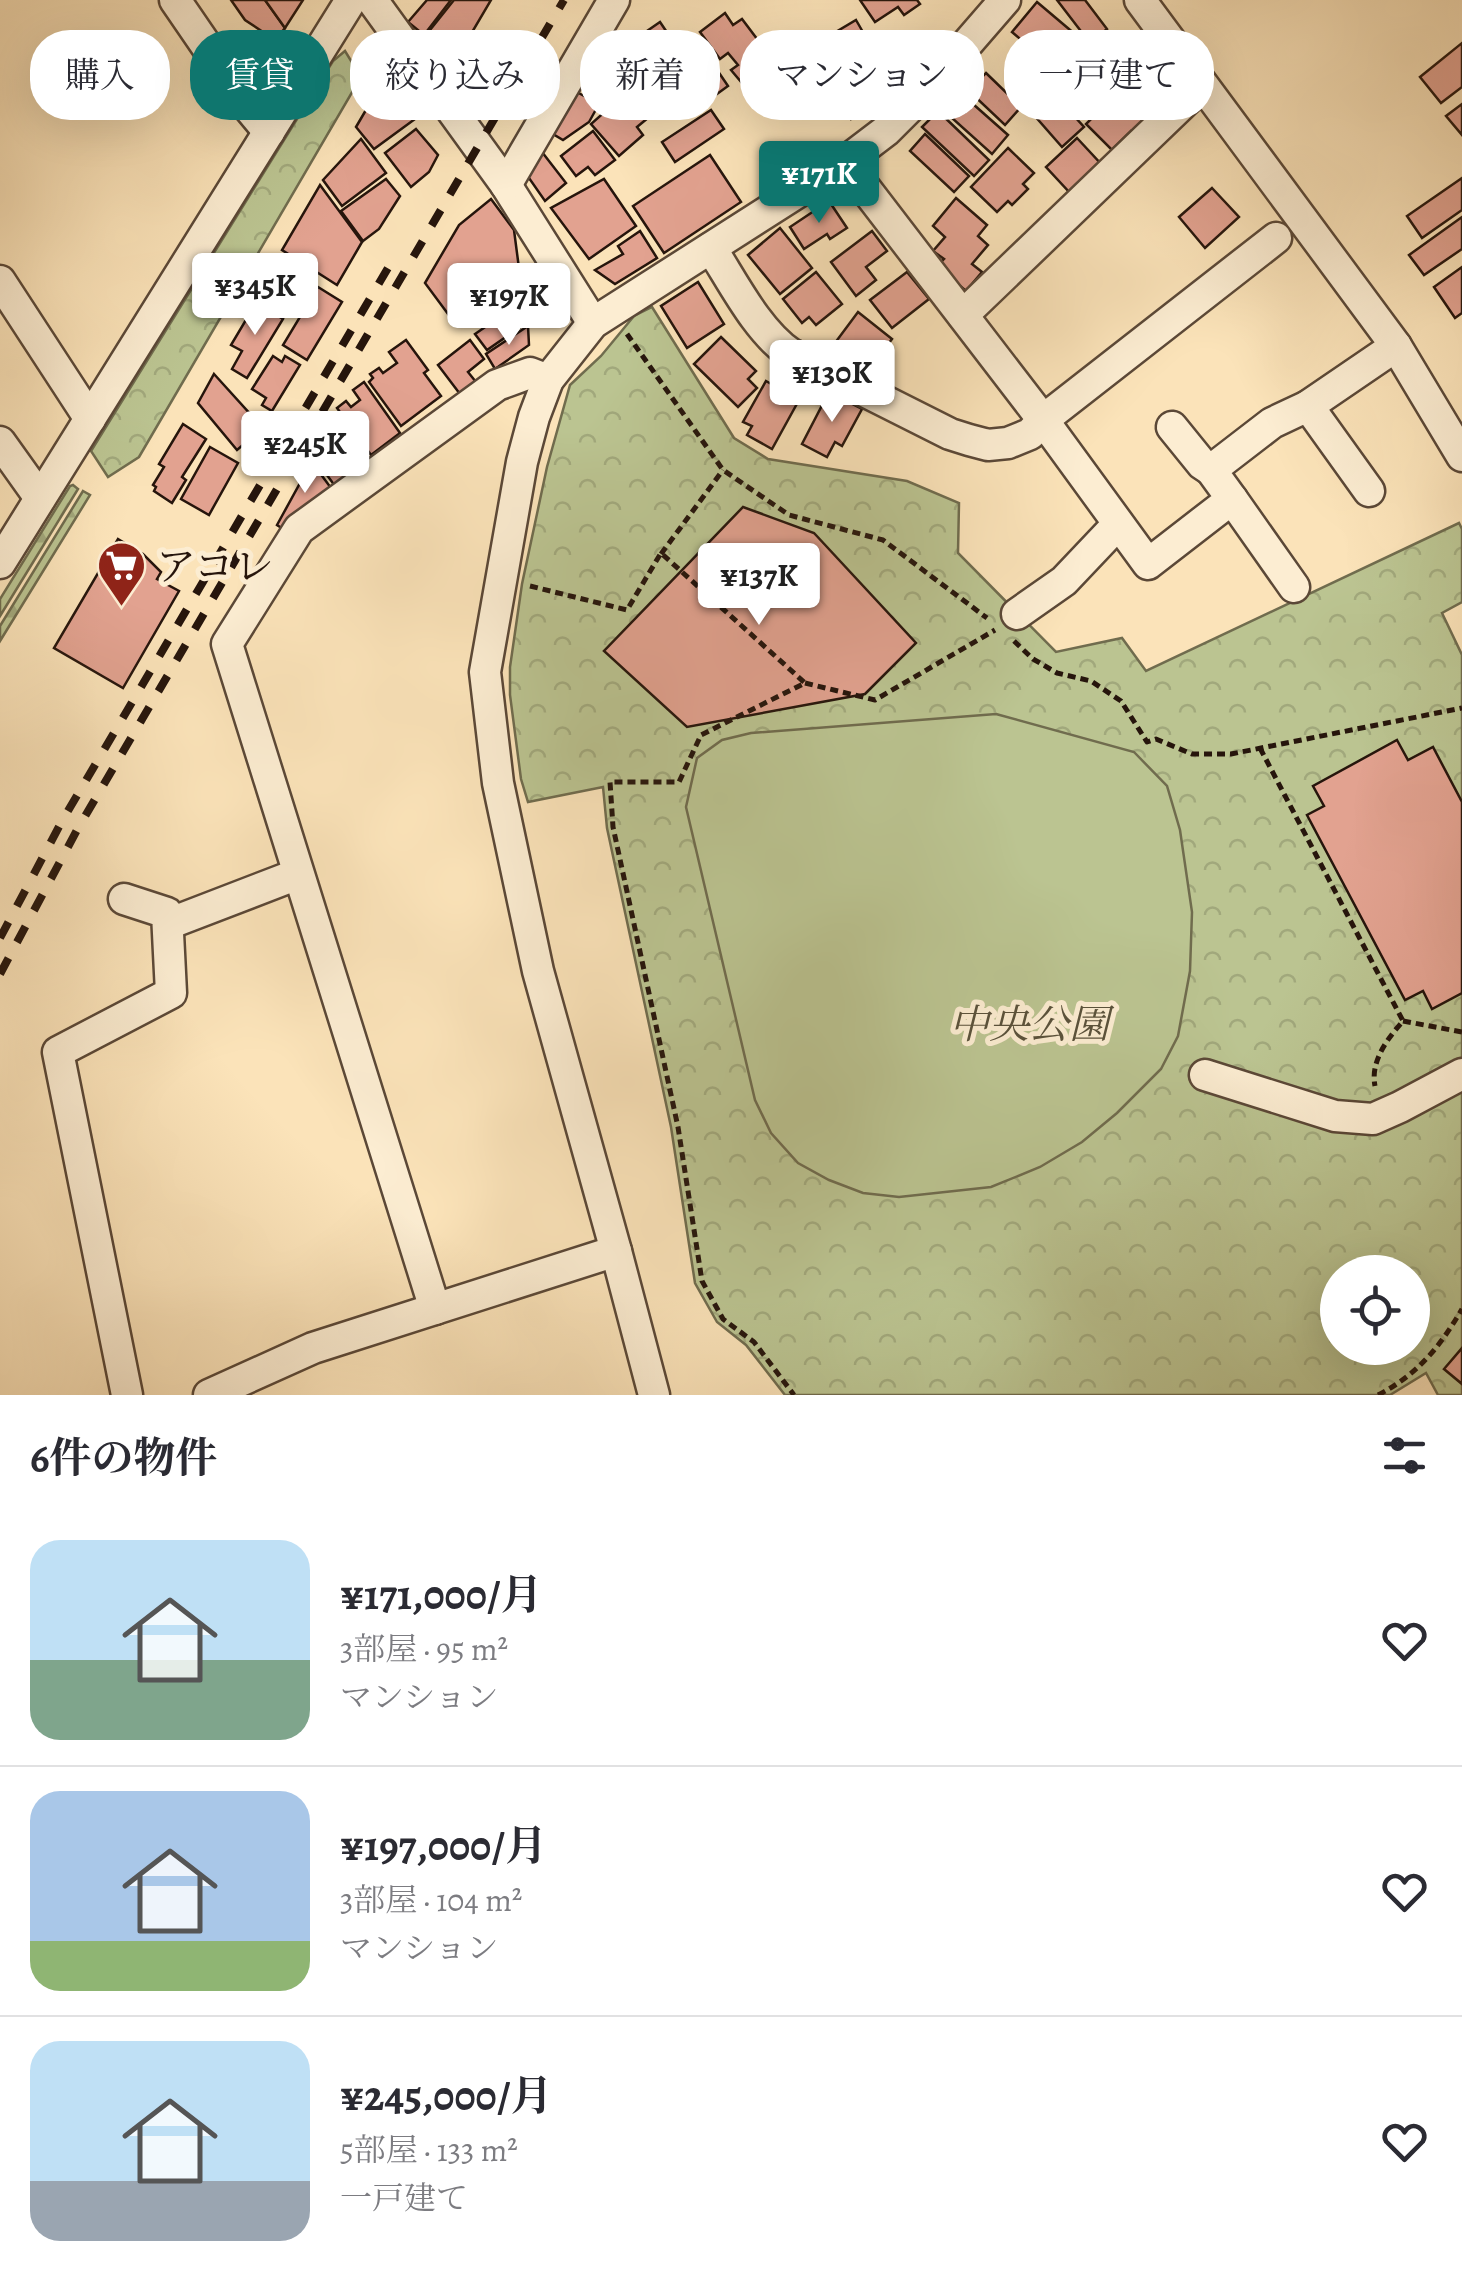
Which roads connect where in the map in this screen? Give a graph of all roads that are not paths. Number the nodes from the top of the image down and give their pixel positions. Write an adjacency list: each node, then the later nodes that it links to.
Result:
1 (175, 0): 10 (street)
2 (351, 0): 10 (street)
3 (372, 0): 12 (street)
4 (614, 0): 12 (street)
5 (1005, 0): 11 (street)
6 (1140, 0): 7 (street)
7 (1162, 30)
8 (1214, 101): 18 (street)
9 (1166, 120): 16 (street)
10 (268, 132): 21 (street)
11 (844, 162): 14 (street); 16 (street)
12 (506, 185): 17 (street)
13 (1276, 238): 22 (street)
14 (711, 248): 17 (street); 22 (street)
15 (0, 281): 21 (street)
16 (963, 315): 22 (street)
17 (594, 322): 19 (street)
18 (1396, 346): 20 (street); 25 (street)
19 (548, 380): 34 (street); 39 (street)
20 (1308, 406): 26 (street); 27 (street)
21 (90, 419): 28 (street)
22 (1043, 420): 30 (street)
23 (1172, 427): 26 (street)
24 (0, 442): 28 (street)
25 (1462, 456)
26 (1212, 470): 29 (street)
27 (1368, 490)
28 (40, 498): 31 (street)
29 (1232, 498): 30 (street); 32 (street)
30 (1118, 524): 33 (street)
31 (0, 564)
32 (1294, 587)
33 (1009, 621)
34 (298, 874): 36 (street); 40 (street)
35 (124, 899): 36 (street)
36 (168, 924): 41 (street)
37 (1462, 1074): 38 (street)
38 (1206, 1075)
39 (616, 1250): 40 (street); 43 (street)
40 (435, 1309): 42 (street)
41 (127, 1395)
42 (209, 1395)
43 (654, 1395)

